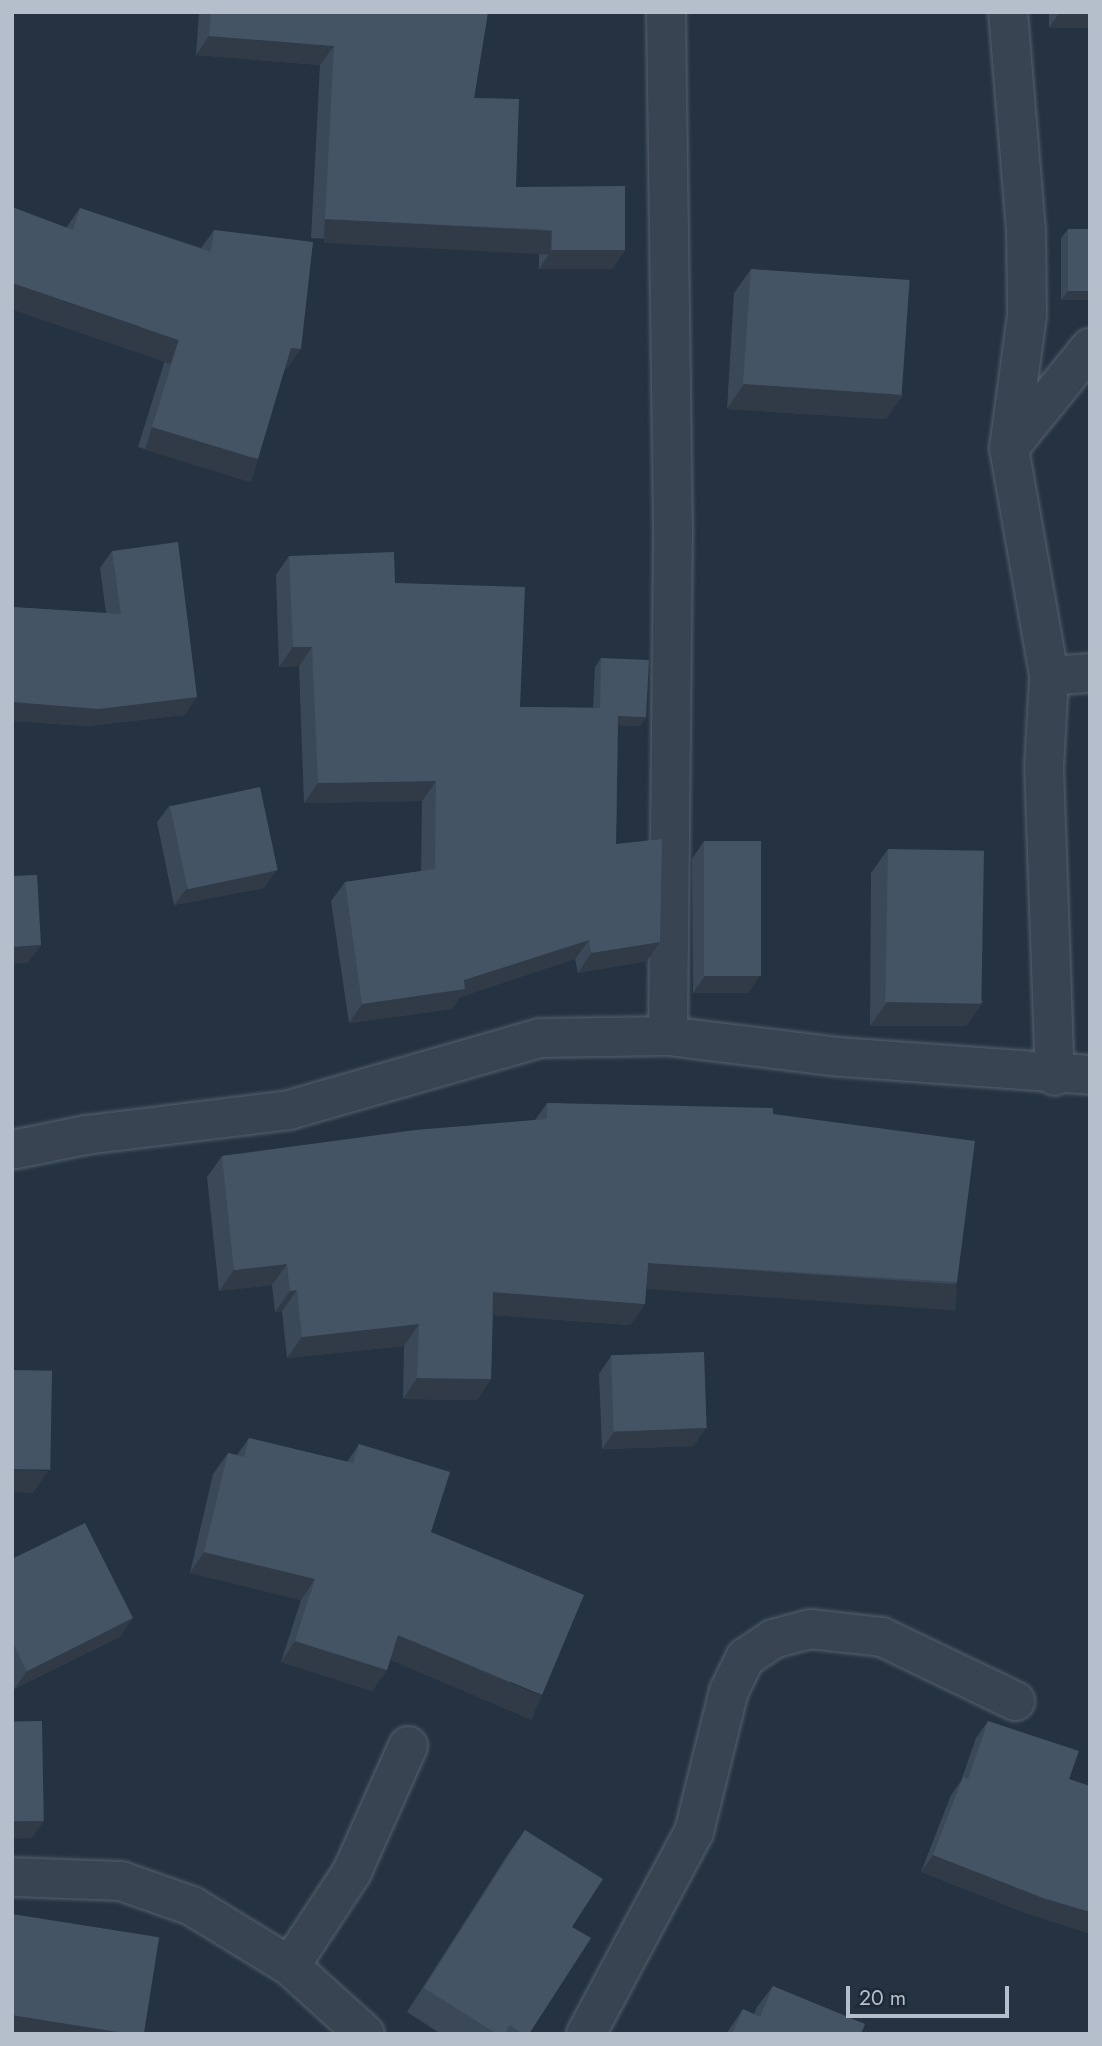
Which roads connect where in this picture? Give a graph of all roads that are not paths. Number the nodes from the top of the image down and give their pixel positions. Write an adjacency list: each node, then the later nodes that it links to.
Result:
1 (666, 12): 7 (street)
2 (1008, 12): 4 (street)
3 (1090, 348): 4 (street)
4 (1009, 449): 6 (street)
5 (1090, 673): 6 (street)
6 (1049, 676): 8 (street)
7 (668, 1036): 8 (street); 9 (street)
8 (1072, 1076)
9 (12, 1150)
10 (1015, 1701): 15 (street)
11 (408, 1746): 13 (street)
12 (12, 1877): 13 (street)
13 (290, 1966): 14 (street)
14 (365, 2034)
15 (586, 2034)

